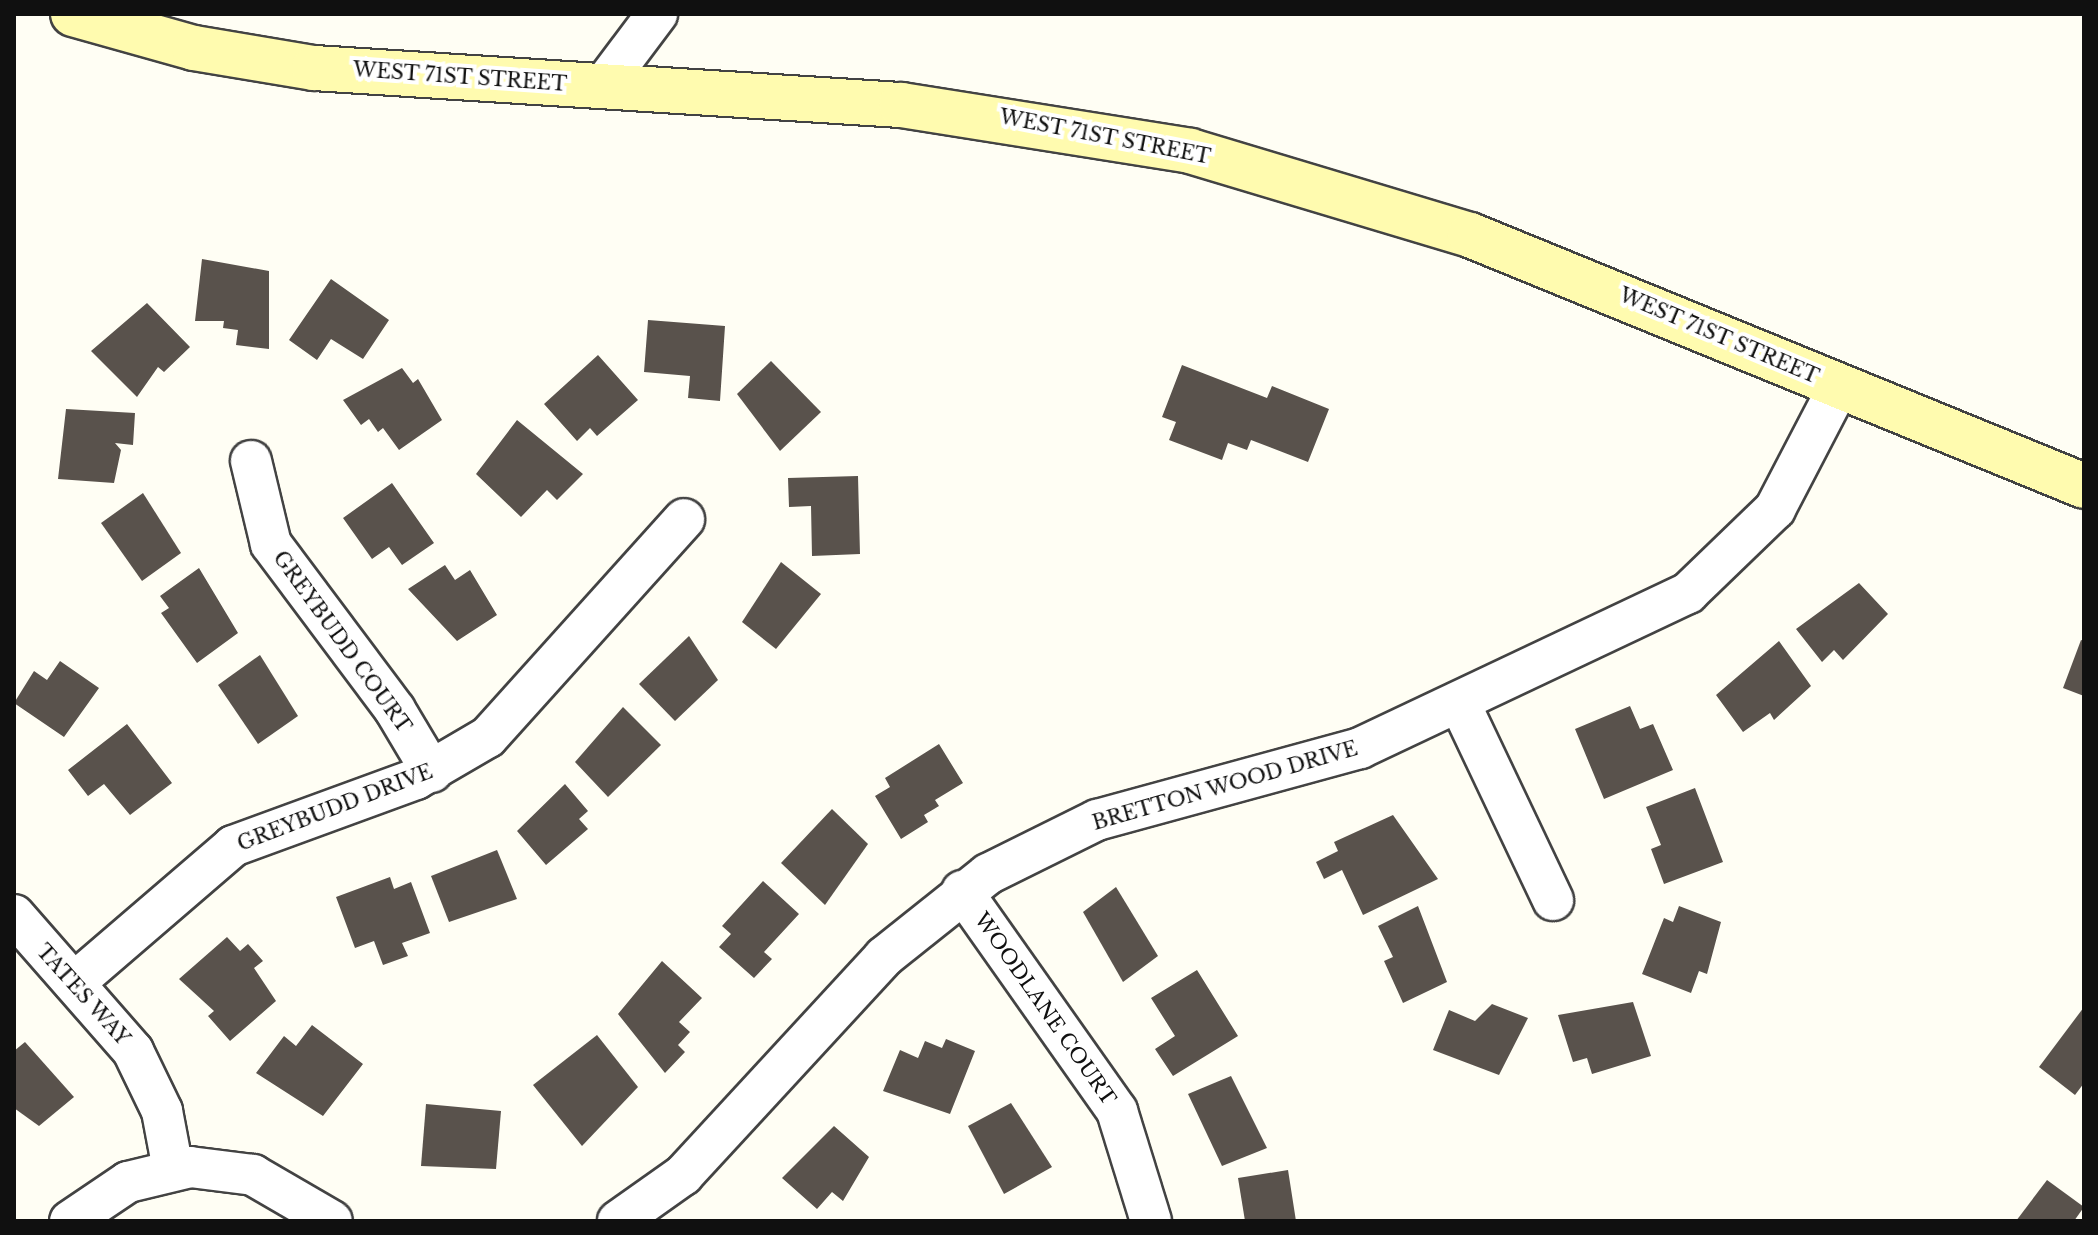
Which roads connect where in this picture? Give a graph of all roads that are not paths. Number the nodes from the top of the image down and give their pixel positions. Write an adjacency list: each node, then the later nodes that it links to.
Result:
1 (73, 14): 3 (main road, WEST 71ST STREET)
2 (657, 14): 3 (street)
3 (603, 86): 4 (main road, WEST 71ST STREET)
4 (1839, 386): 6 (main road, WEST 71ST STREET); 8 (street, BRETTON WOOD DRIVE)
5 (251, 461): 9 (street, GREYBUDD COURT)
6 (2084, 486)
7 (684, 519): 9 (street, GREYBUDD DRIVE)
8 (1460, 704): 10 (street, BRETTON WOOD DRIVE); 11 (street)
9 (432, 772): 13 (street, GREYBUDD DRIVE)
10 (962, 891): 17 (street, BRETTON WOOD DRIVE); 18 (street, WOODLANE COURT)
11 (1553, 900)
12 (14, 915): 13 (street, TATES WAY)
13 (74, 983): 14 (street, TATES WAY)
14 (173, 1169): 15 (street); 16 (street)
15 (70, 1221)
16 (332, 1221)
17 (618, 1221)
18 (1151, 1221)

